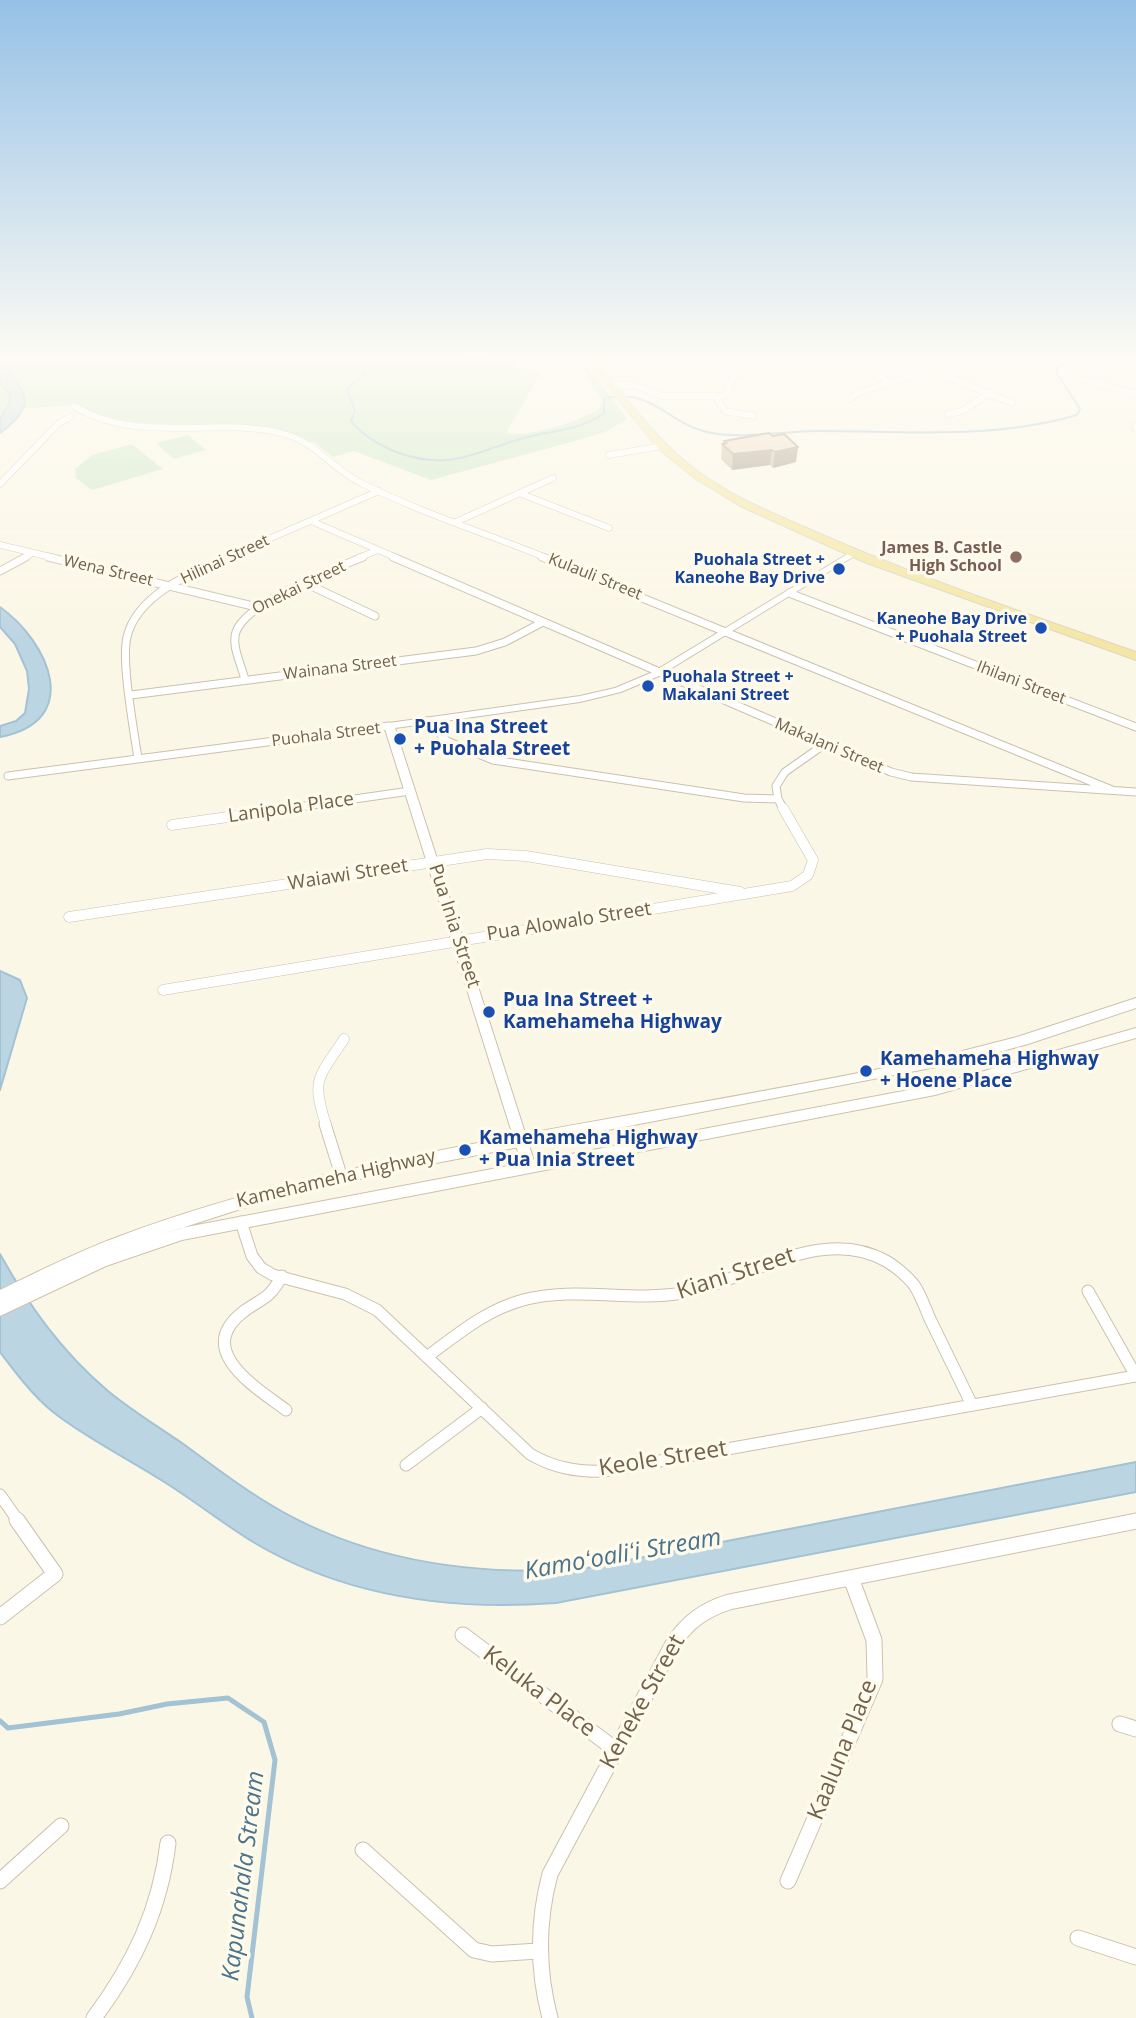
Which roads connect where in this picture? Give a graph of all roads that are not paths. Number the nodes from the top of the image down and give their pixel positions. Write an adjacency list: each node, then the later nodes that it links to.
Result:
1 (32, 451): 7 (street)
2 (319, 451): 8 (street, Kulauli Street)
3 (632, 451): 5 (street)
4 (669, 451): 15 (main road)
5 (609, 455)
6 (553, 478): 9 (street)
7 (0, 484)
8 (379, 491): 10 (street, Hilinai Street); 11 (street, Kulauli Street)
9 (519, 493): 11 (street); 12 (street)
10 (311, 521): 14 (street, Makalani Street); 19 (street, Hilinai Street)
11 (456, 522): 25 (street, Kulauli Street)
12 (609, 528)
13 (0, 545): 16 (street, Wena Street)
14 (377, 550): 18 (street, Onekai Street); 24 (street, Makalani Street)
15 (857, 552): 20 (main road); 21 (street, Puohala Street)
16 (33, 553): 17 (street); 19 (street, Wena Street)
17 (0, 571)
18 (306, 583): 22 (street, Onekai Street); 23 (street)
19 (170, 585): 22 (street, Wena Street); 30 (street, Hilinai Street)
20 (960, 589): 26 (main road); 27 (main road)
21 (789, 593): 25 (street, Puohala Street); 33 (street, Ihilani Street)
22 (257, 607): 29 (street, Onekai Street)
23 (375, 616)
24 (543, 622): 28 (street, Makalani Street); 29 (street, Wainana Street)
25 (727, 631): 28 (street, Puohala Street); 36 (street, Kulauli Street)
26 (1136, 647)
27 (1136, 656)
28 (659, 672): 31 (street, Puohala Street); 34 (street, Makalani Street)
29 (245, 680): 30 (street, Wainana Street)
30 (131, 695): 35 (street, Hilinai Street)
31 (427, 721): 32 (street, Puohala Street); 42 (street)
32 (390, 726): 35 (street, Puohala Street); 40 (street, Pua Inia Street)
33 (1136, 727)
34 (825, 744): 38 (street, Makalani Street); 42 (street)
35 (138, 759): 37 (street, Puohala Street)
36 (1059, 768): 38 (street); 39 (street, Kulauli Street)
37 (8, 776)
38 (1051, 786): 39 (street, Makalani Street)
39 (1112, 790): 41 (street, Makalani Street)
40 (410, 791): 43 (street, Lanipola Place); 44 (street, Pua Inia Street)
41 (1136, 792)
42 (778, 799): 45 (street, Pua Alowalo Street)
43 (172, 825)
44 (433, 862): 45 (street, Waiawi Street); 46 (street, Waiawi Street); 47 (street, Pua Inia Street)
45 (750, 894): 47 (street, Pua Alowalo Street)
46 (69, 917)
47 (458, 940): 48 (street, Pua Alowalo Street); 54 (street, Pua Inia Street)
48 (163, 990)
49 (1136, 1003): 52 (main road, Kamehameha Highway)
50 (1136, 1033): 53 (main road, Kamehameha Highway)
51 (344, 1039): 56 (street)
52 (946, 1061): 53 (main road); 54 (main road, Kamehameha Highway)
53 (955, 1085): 55 (main road, Kamehameha Highway)
54 (522, 1140): 55 (street, Pua Inia Street); 56 (main road, Kamehameha Highway)
55 (529, 1167): 58 (main road, Kamehameha Highway)
56 (341, 1175): 57 (main road, Kamehameha Highway)
57 (243, 1200): 58 (main road); 60 (main road, Kamehameha Highway)
58 (242, 1222): 59 (street, Keole Street); 60 (main road, Kamehameha Highway)
59 (282, 1276): 64 (street, Keole Street); 68 (street)
60 (32, 1287): 62 (main road, Kamehameha Highway); 63 (main road, Kamehameha Highway)
61 (1088, 1291): 65 (street)
62 (0, 1298)
63 (0, 1309)
64 (428, 1356): 66 (street, Kiani Street); 67 (street, Keole Street)
65 (1136, 1376): 66 (street, Keole Street)
66 (972, 1405): 67 (street, Keole Street)
67 (482, 1408): 69 (street)
68 (286, 1410)
69 (406, 1465)
70 (0, 1495): 73 (street)
71 (1136, 1521): 72 (street, Keneke Street)
72 (850, 1578): 77 (street, Keneke Street); 82 (street, Kaaluna Place)
73 (0, 1617)
74 (463, 1635): 77 (street, Keluka Place)
75 (1120, 1724): 76 (street)
76 (1136, 1729)
77 (616, 1750): 84 (street, Keneke Street)
78 (61, 1826): 81 (street)
79 (169, 1843): 86 (street)
80 (363, 1850): 84 (street)
81 (0, 1881)
82 (788, 1881)
83 (1078, 1938): 85 (street)
84 (538, 1951): 87 (street, Keneke Street)
85 (1136, 1957)
86 (94, 2018)
87 (550, 2018)

